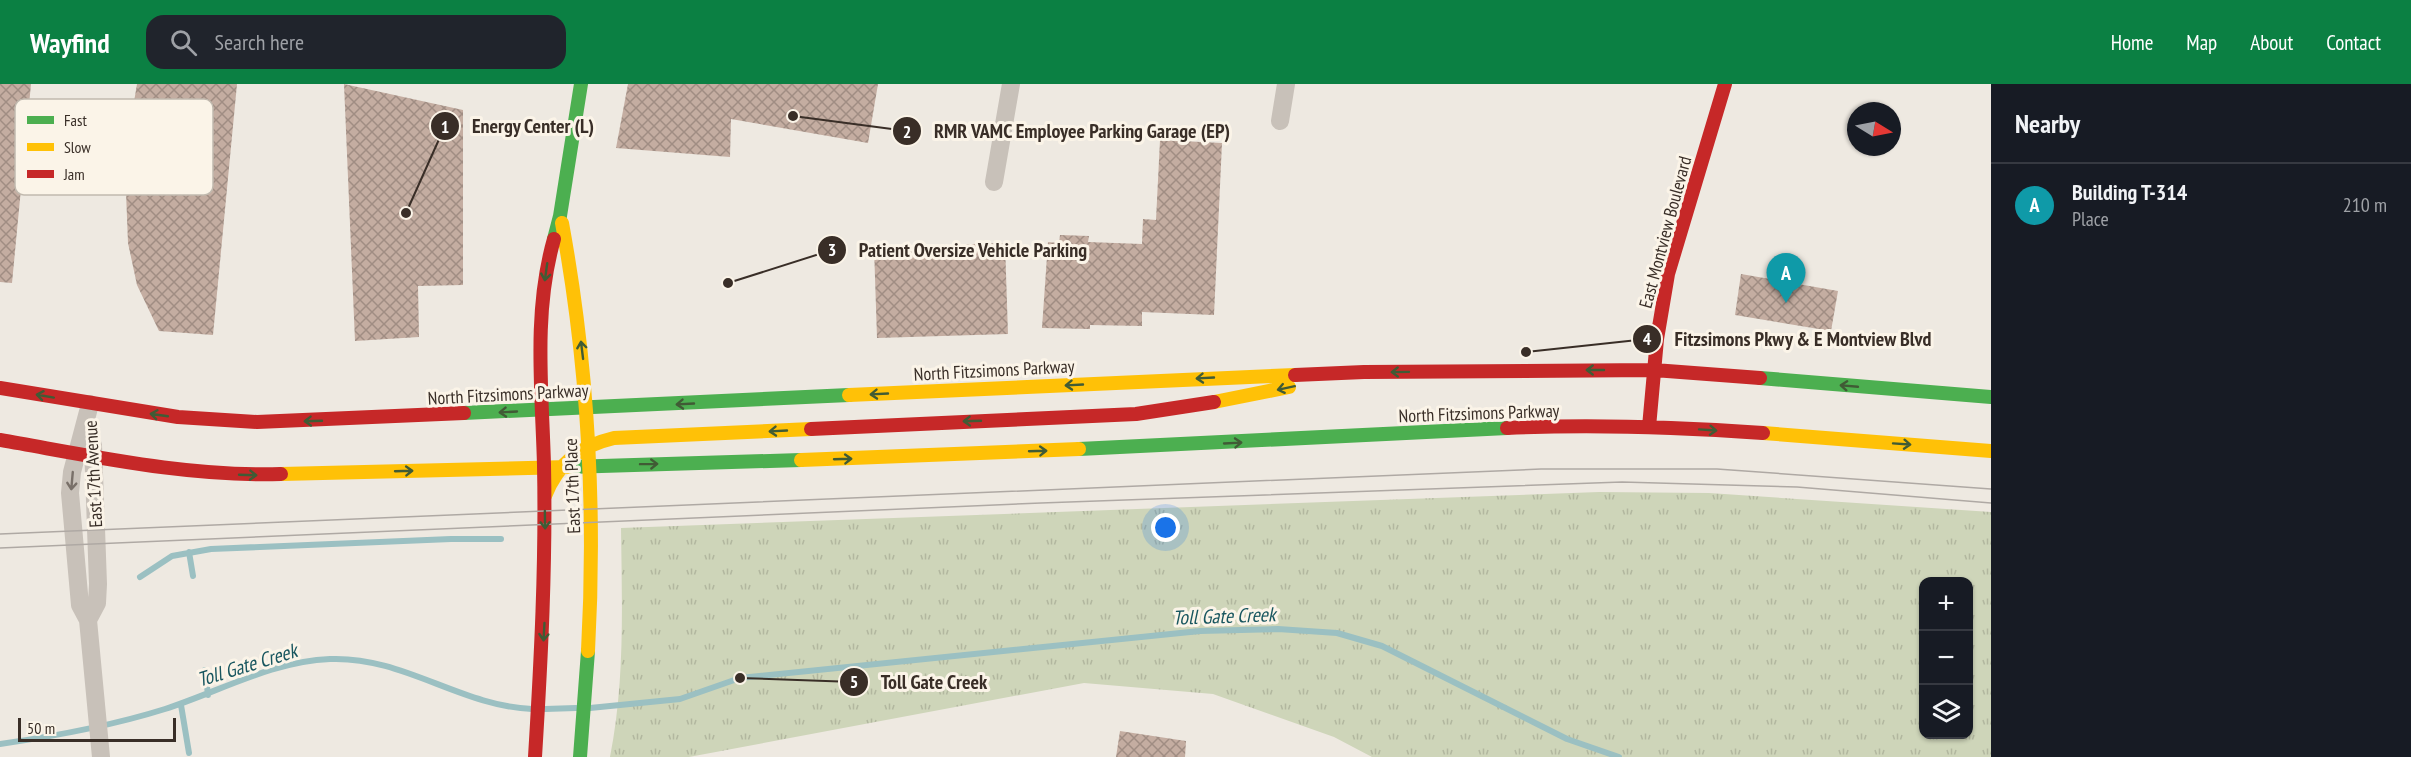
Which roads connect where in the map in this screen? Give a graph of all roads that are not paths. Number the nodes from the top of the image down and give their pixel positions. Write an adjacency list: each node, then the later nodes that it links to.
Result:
1 (581, 84): 7 (main road, East 17th Place)
2 (1011, 84): 6 (street)
3 (1287, 84): 5 (street)
4 (1725, 84): 8 (main road, East Montview Boulevard)
5 (1280, 121)
6 (994, 182)
7 (560, 216): 13 (main road, East 17th Place, one-way to 7); 14 (main road, East 17th Place, one-way to 14)
8 (1653, 370): 9 (main road, North Fitzsimons Parkway, one-way to 9); 11 (main road, North Fitzsimons Parkway, one-way to 8); 15 (main road, East Montview Boulevard)
9 (1364, 372): 13 (main road, North Fitzsimons Parkway, one-way to 13); 17 (main road, one-way to 17)
10 (0, 388): 12 (main road, North Fitzsimons Parkway, one-way to 10)
11 (1991, 397)
12 (90, 404): 14 (main road, North Fitzsimons Parkway, one-way to 12); 19 (street, East 17th Avenue)
13 (587, 408): 14 (main road, North Fitzsimons Parkway); 17 (main road, East 17th Place)
14 (542, 411): 21 (main road, East 17th Place)
15 (1650, 427): 18 (main road, North Fitzsimons Parkway, one-way to 18); 20 (main road, North Fitzsimons Parkway, one-way to 15)
16 (0, 440): 19 (main road, North Fitzsimons Parkway)
17 (589, 444): 20 (main road, East 17th Place); 22 (main road)
18 (1991, 451)
19 (85, 455): 21 (main road, North Fitzsimons Parkway, one-way to 21); 24 (street, East 17th Avenue)
20 (590, 465): 22 (main road, North Fitzsimons Parkway); 26 (main road, East 17th Place)
21 (544, 466): 22 (main road, North Fitzsimons Parkway); 23 (main road, East 17th Place)
22 (561, 466): 23 (main road)
23 (545, 496): 25 (main road, East 17th Place, one-way to 25)
24 (101, 757)
25 (535, 757)
26 (580, 757)

